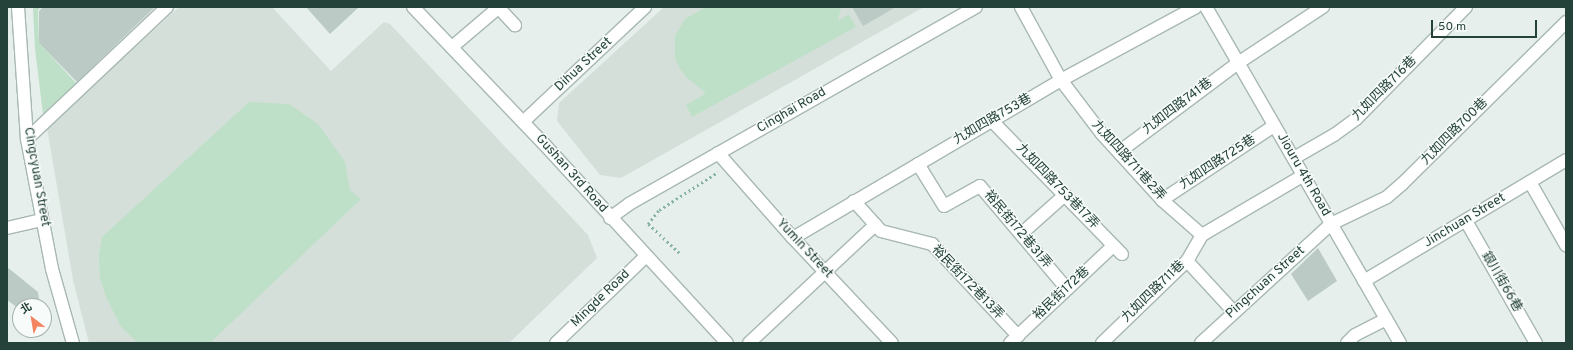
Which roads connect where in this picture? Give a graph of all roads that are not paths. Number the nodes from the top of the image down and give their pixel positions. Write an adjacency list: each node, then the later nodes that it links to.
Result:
1 (18, 7): 20 (street, Cingcyuan Street)
2 (167, 7): 20 (street)
3 (413, 7): 14 (street, Gushan 3rd Road)
4 (499, 7): 13 (street); 14 (street)
5 (645, 7): 18 (street, Dihua Street)
6 (976, 7): 22 (street, Cinghai Road)
7 (1021, 7): 16 (street, 九如四路711巷2弄)
8 (1196, 7): 16 (street, 九如四路753巷)
9 (1206, 7): 15 (street, Jiouru 4th Road)
10 (1323, 7): 15 (street, 九如四路741巷)
11 (1466, 7): 23 (street, 九如四路716巷)
12 (1566, 22): 34 (street, 九如四路700巷)
13 (515, 24)
14 (452, 47): 18 (street, Gushan 3rd Road)
15 (1238, 63): 19 (street, Jiouru 4th Road); 21 (street, 九如四路741巷)
16 (1061, 80): 17 (street, 九如四路753巷); 21 (street, 九如四路711巷2弄)
17 (992, 121): 25 (street, 九如四路753巷); 28 (street, 九如四路753巷17弄)
18 (524, 122): 31 (street, Gushan 3rd Road)
19 (1274, 126): 23 (street, Jiouru 4th Road); 29 (street, 九如四路725巷)
20 (27, 139): 32 (street, Cingcyuan Street)
21 (1119, 152): 29 (street, 九如四路711巷2弄)
22 (718, 153): 31 (street, Cinghai Road); 39 (street, Yumin Street)
23 (1294, 158): 26 (street, Jiouru 4th Road)
24 (1566, 160): 27 (street, Jinchuan Street)
25 (918, 164): 30 (street, 九如四路753巷); 37 (street, 裕民街172巷31弄)
26 (1304, 175): 34 (street, Jiouru 4th Road); 38 (street, 九如四路711巷)
27 (1530, 182): 33 (street, Jinchuan Street); 40 (street)
28 (1066, 196): 37 (street); 41 (street, 九如四路753巷17弄)
29 (1162, 200): 38 (street, 九如四路711巷2弄)
30 (854, 201): 35 (street, 裕民街172巷13弄); 39 (street, 九如四路753巷)
31 (610, 218): 42 (street, Gushan 3rd Road)
32 (42, 220): 36 (street); 50 (street, Cingcyuan Street)
33 (1466, 221): 45 (street, Jinchuan Street); 59 (street, 銀川街66巷)
34 (1331, 224): 45 (street, Jiouru 4th Road); 47 (street, Pingchuan Street)
35 (875, 225): 44 (street); 49 (street, 裕民街172巷13弄)
36 (7, 228)
37 (1021, 234): 46 (street, 裕民街172巷31弄)
38 (1202, 235): 43 (street, 九如四路711巷)
39 (793, 238): 44 (street, Yumin Street)
40 (1566, 245)
41 (1118, 250): 46 (street, 裕民街172巷)
42 (646, 256): 51 (street, Mingde Road); 52 (street, Gushan 3rd Road)
43 (1187, 261): 47 (street); 55 (street, 九如四路711巷)
44 (824, 272): 53 (street); 54 (street, Yumin Street)
45 (1364, 281): 48 (street, Jiouru 4th Road)
46 (1067, 289): 49 (street, 裕民街172巷)
47 (1234, 312): 56 (street, Pingchuan Street)
48 (1386, 319): 57 (street); 58 (street, Jiouru 4th Road)
49 (1014, 339)
50 (73, 343)
51 (556, 343)
52 (727, 343)
53 (749, 343)
54 (892, 343)
55 (1102, 343)
56 (1202, 343)
57 (1347, 343)
58 (1400, 343)
59 (1536, 343)

